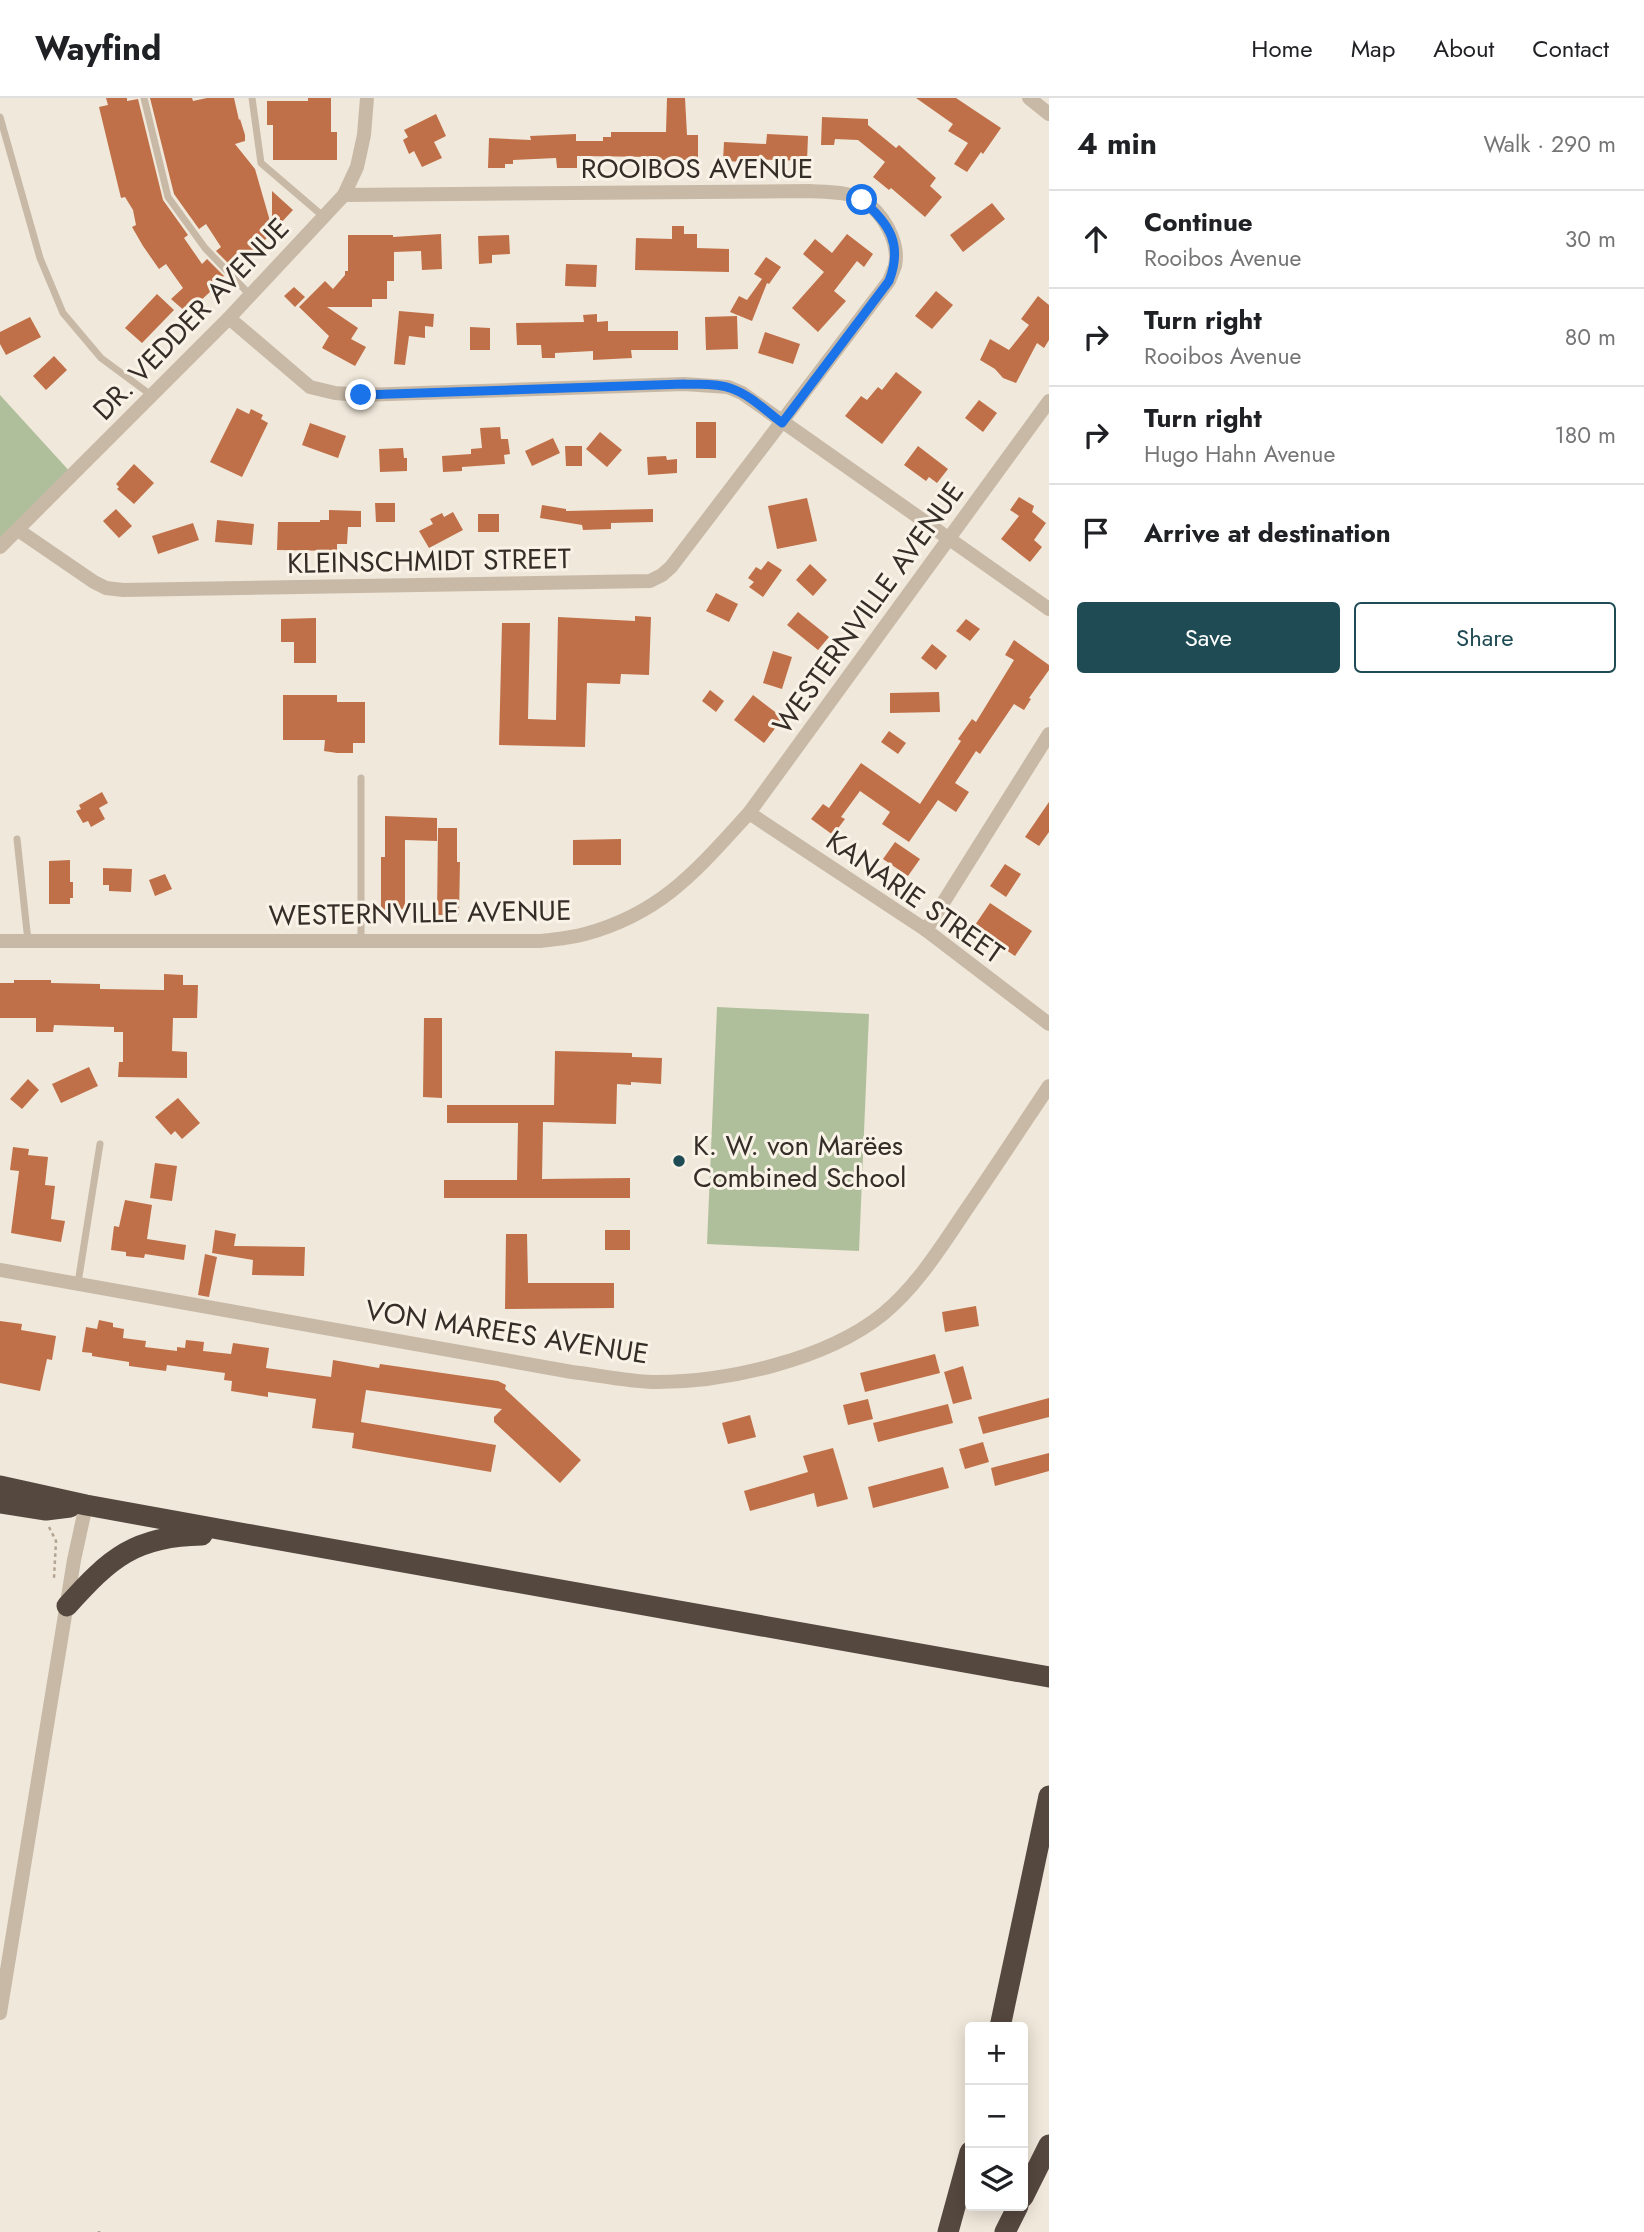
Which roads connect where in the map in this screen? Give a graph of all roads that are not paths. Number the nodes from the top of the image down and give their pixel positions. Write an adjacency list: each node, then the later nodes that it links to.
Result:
1 (144, 98): 9 (lane)
2 (252, 98): 8 (lane)
3 (367, 98): 7 (street, DR. VEDDER AVENUE)
4 (1036, 100): 5 (street)
5 (1049, 114)
6 (0, 117): 11 (lane)
7 (344, 195): 8 (street, DR. VEDDER AVENUE); 13 (street, ROOIBOS AVENUE)
8 (324, 217): 9 (street, DR. VEDDER AVENUE)
9 (250, 296): 10 (street, DR. VEDDER AVENUE)
10 (229, 318): 11 (street, DR. VEDDER AVENUE); 13 (street)
11 (152, 395): 14 (street, DR. VEDDER AVENUE)
12 (1049, 401): 15 (street, WESTERNVILLE AVENUE)
13 (782, 423): 14 (street, KLEINSCHMIDT STREET); 15 (street)
14 (18, 530): 16 (street, DR. VEDDER AVENUE)
15 (948, 539): 17 (street); 20 (street, WESTERNVILLE AVENUE)
16 (0, 547)
17 (1049, 609)
18 (1049, 734): 22 (street)
19 (361, 778): 25 (lane)
20 (750, 813): 22 (street, KANARIE STREET); 25 (street, WESTERNVILLE AVENUE)
21 (18, 839): 24 (lane)
22 (926, 930): 26 (street, KANARIE STREET)
23 (0, 941): 24 (street, WESTERNVILLE AVENUE)
24 (29, 941): 25 (street, WESTERNVILLE AVENUE)
25 (360, 941)
26 (1049, 1024)
27 (1049, 1086): 30 (street, VON MAREES AVENUE)
28 (100, 1144): 30 (lane)
29 (0, 1270): 30 (street, VON MAREES AVENUE)
30 (78, 1283)
31 (0, 1486): 33 (highway)
32 (0, 1503): 33 (highway)
33 (86, 1505): 34 (highway); 35 (street)
34 (246, 1534): 35 (highway); 36 (highway)
35 (67, 1606): 38 (street)
36 (1049, 1676)
37 (1049, 1796): 39 (highway)
38 (0, 2013)
39 (1001, 2022)
40 (1049, 2146): 42 (highway)
41 (965, 2170): 44 (highway)
42 (1028, 2187)
43 (1016, 2211): 45 (highway)
44 (948, 2232)
45 (1005, 2232)

